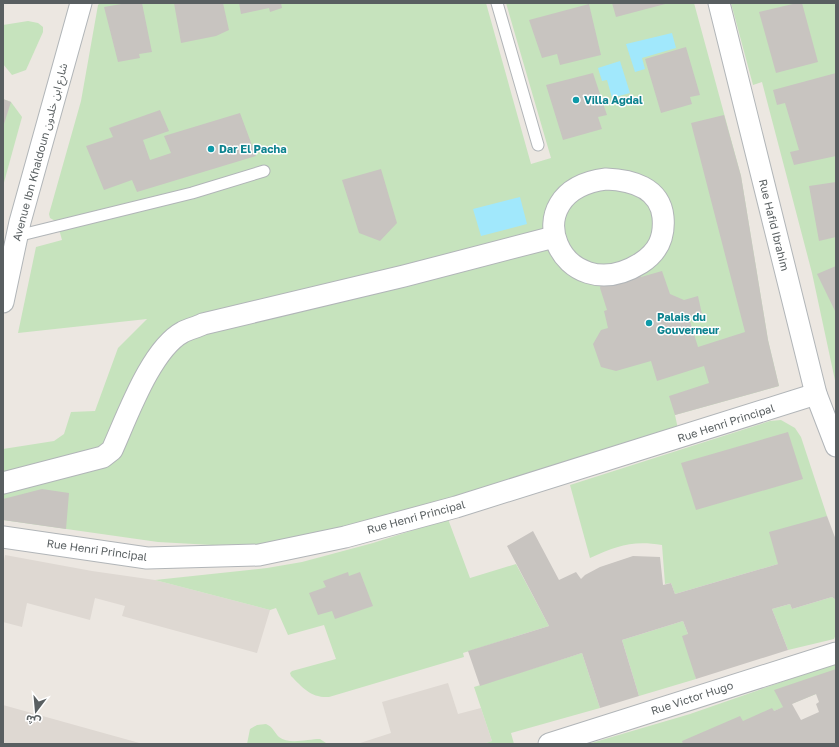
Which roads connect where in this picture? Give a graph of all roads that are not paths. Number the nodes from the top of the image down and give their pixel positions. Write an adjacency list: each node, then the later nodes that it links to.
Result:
1 (81, 3): 6 (street, Avenue Ibn Khaldoun شارع ابن خلدون)
2 (497, 3): 4 (lane)
3 (719, 3): 9 (street, Rue Hafid Ibrahim)
4 (538, 145)
5 (264, 171): 6 (lane)
6 (17, 236): 8 (street, Avenue Ibn Khaldoun شارع ابن خلدون)
7 (554, 237): 7 (street); 11 (street)
8 (3, 302)
9 (816, 394): 10 (street, Rue Hafid Ibrahim); 12 (street, Rue Henri Principal)
10 (836, 446)
11 (3, 483)
12 (3, 537)
13 (836, 653): 14 (street, Rue Victor Hugo)
14 (549, 744)

